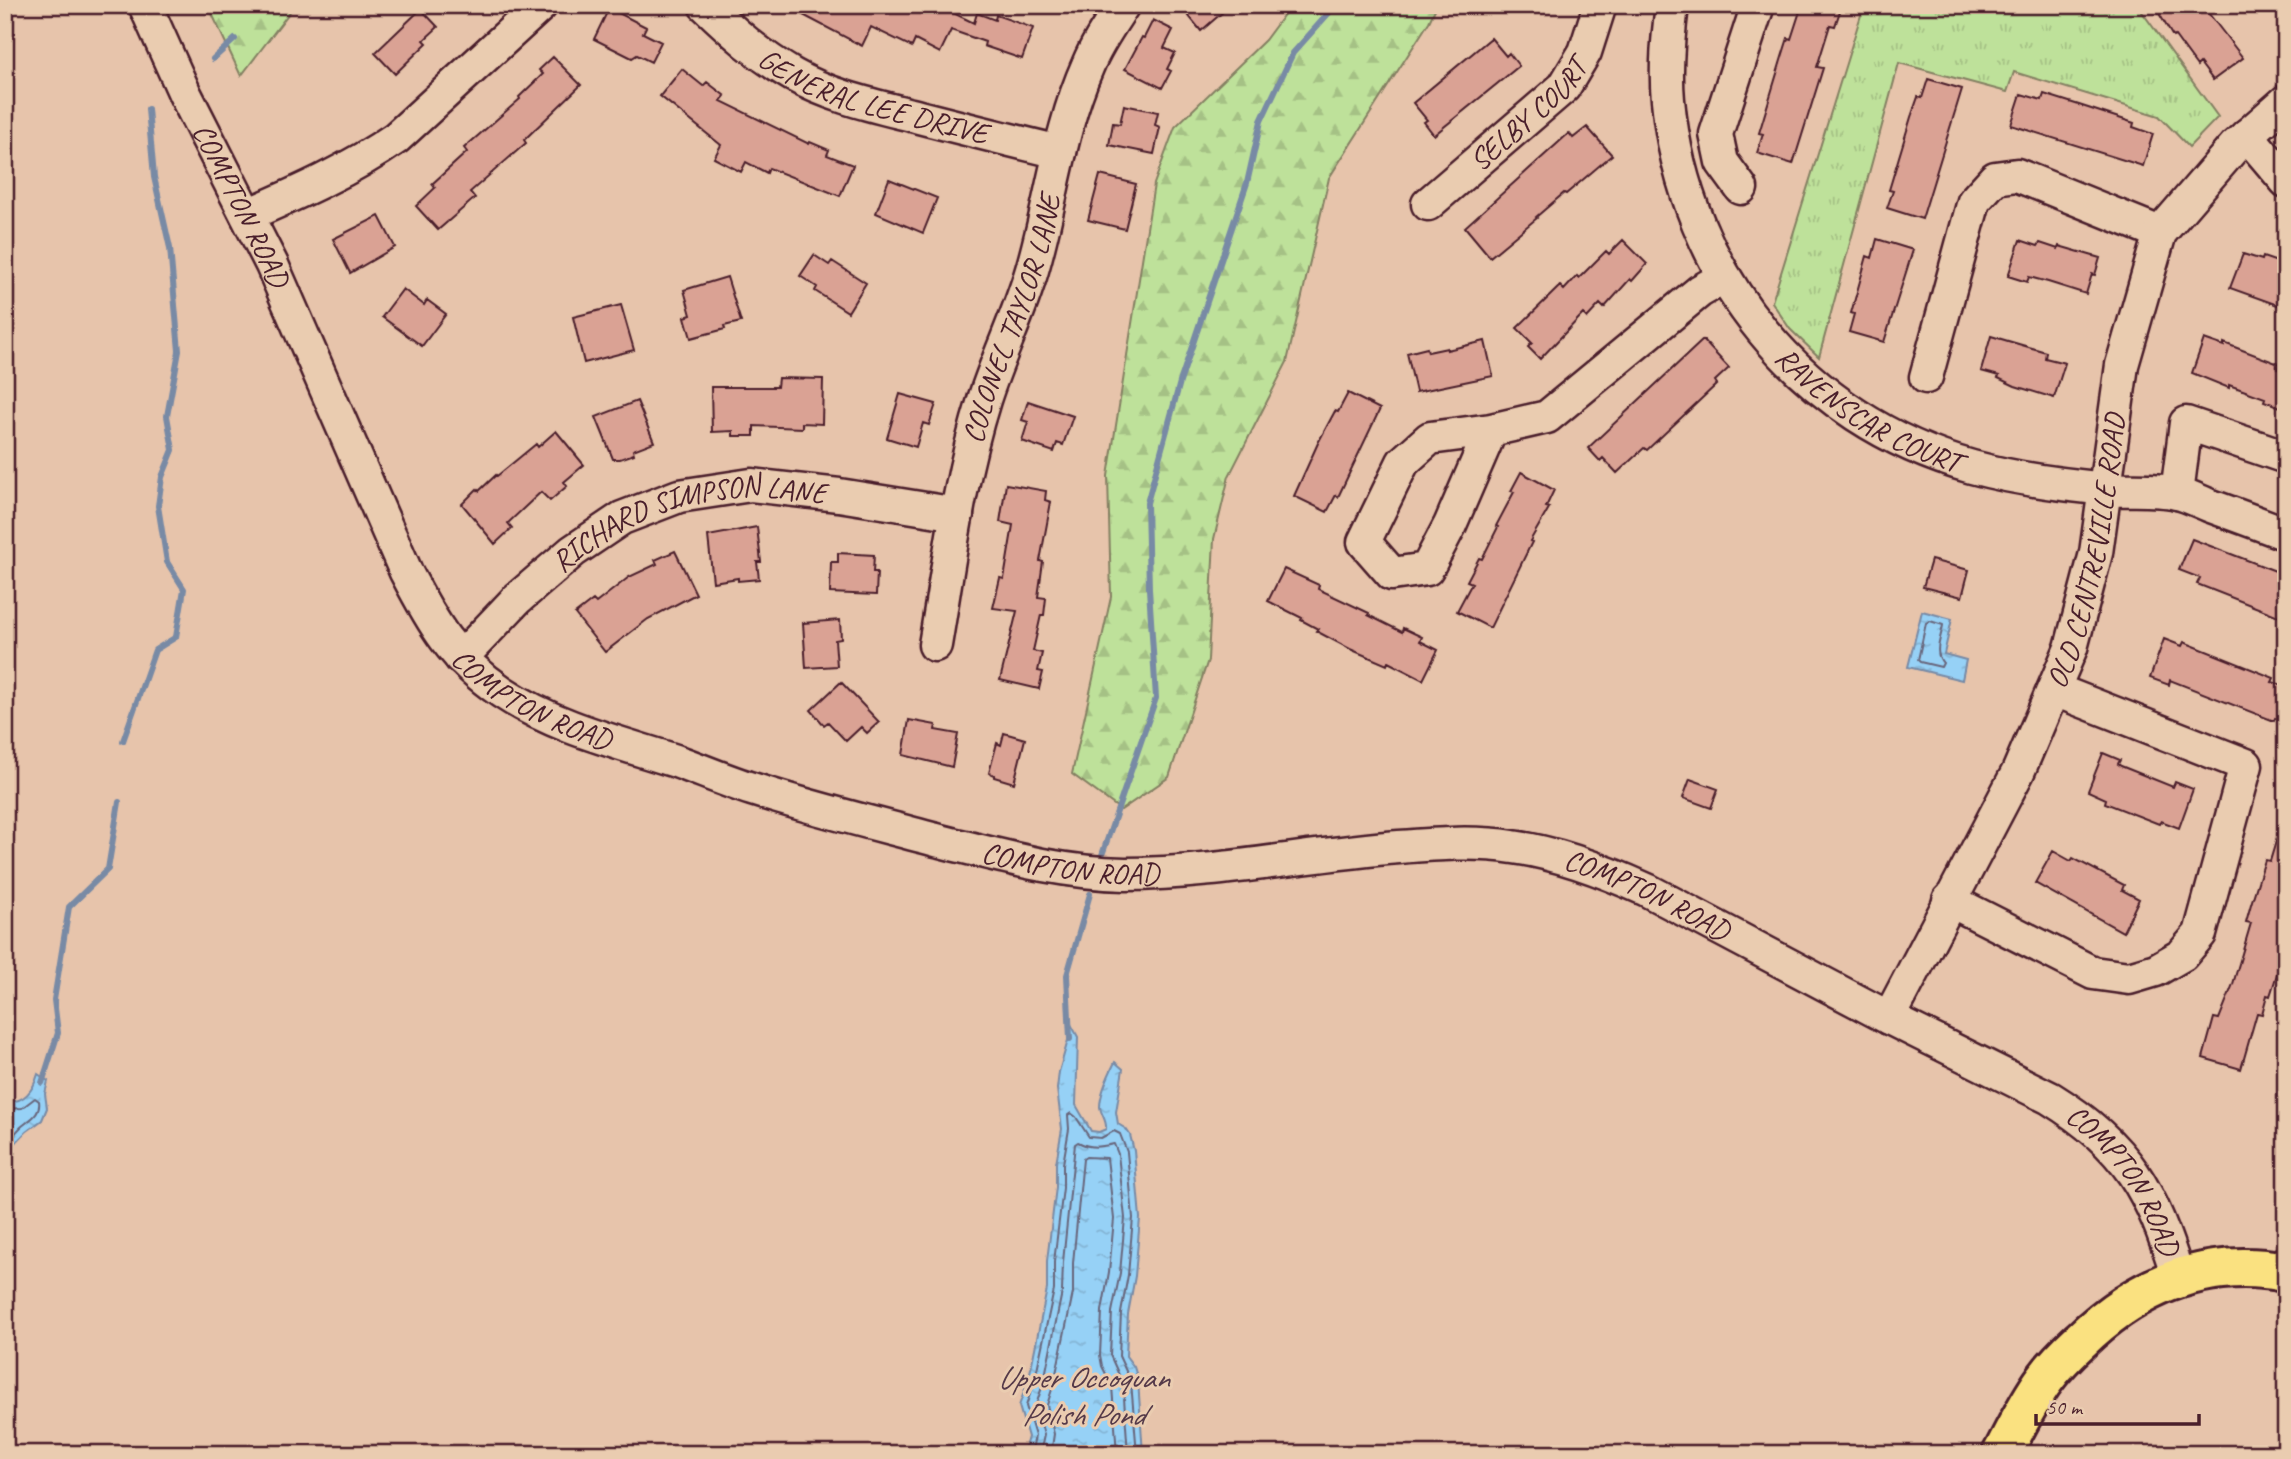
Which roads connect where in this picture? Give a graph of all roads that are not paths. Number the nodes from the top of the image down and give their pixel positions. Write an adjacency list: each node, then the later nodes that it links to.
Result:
1 (145, 5): 14 (street, COMPTON ROAD)
2 (541, 5): 14 (street)
3 (705, 5): 10 (street, GENERAL LEE DRIVE)
4 (1123, 5): 10 (street, COLONEL TAYLOR LANE)
5 (1600, 5): 13 (street, SELBY COURT)
6 (1672, 5): 16 (street, RAVENSCAR COURT)
7 (1758, 5): 12 (street)
8 (2286, 101): 9 (street, OLD CENTREVILLE ROAD)
9 (2247, 135): 11 (street); 15 (street, OLD CENTREVILLE ROAD)
10 (1060, 152): 22 (street, COLONEL TAYLOR LANE)
11 (2286, 181)
12 (1741, 188)
13 (1428, 204)
14 (247, 215): 25 (street, COMPTON ROAD)
15 (2160, 233): 17 (street); 20 (street, OLD CENTREVILLE ROAD)
16 (1723, 278): 18 (street); 20 (street, RAVENSCAR COURT)
17 (1926, 377)
18 (1491, 430): 18 (street)
19 (2286, 457): 21 (street)
20 (2106, 489): 21 (street, RAVENSCAR COURT); 26 (street, OLD CENTREVILLE ROAD)
21 (2177, 493): 23 (street, RAVENSCAR COURT)
22 (957, 514): 24 (street, COLONEL TAYLOR LANE); 25 (street, RICHARD SIMPSON LANE)
23 (2286, 534)
24 (935, 645)
25 (461, 658): 28 (street, COMPTON ROAD)
26 (2055, 690): 27 (street, OLD CENTREVILLE ROAD); 27 (street)
27 (1949, 900): 28 (street, OLD CENTREVILLE ROAD)
28 (1889, 1018): 30 (street, COMPTON ROAD)
29 (2283, 1270): 30 (main road, COMPTON ROAD)
30 (2178, 1277): 31 (main road)
31 (2002, 1454)

